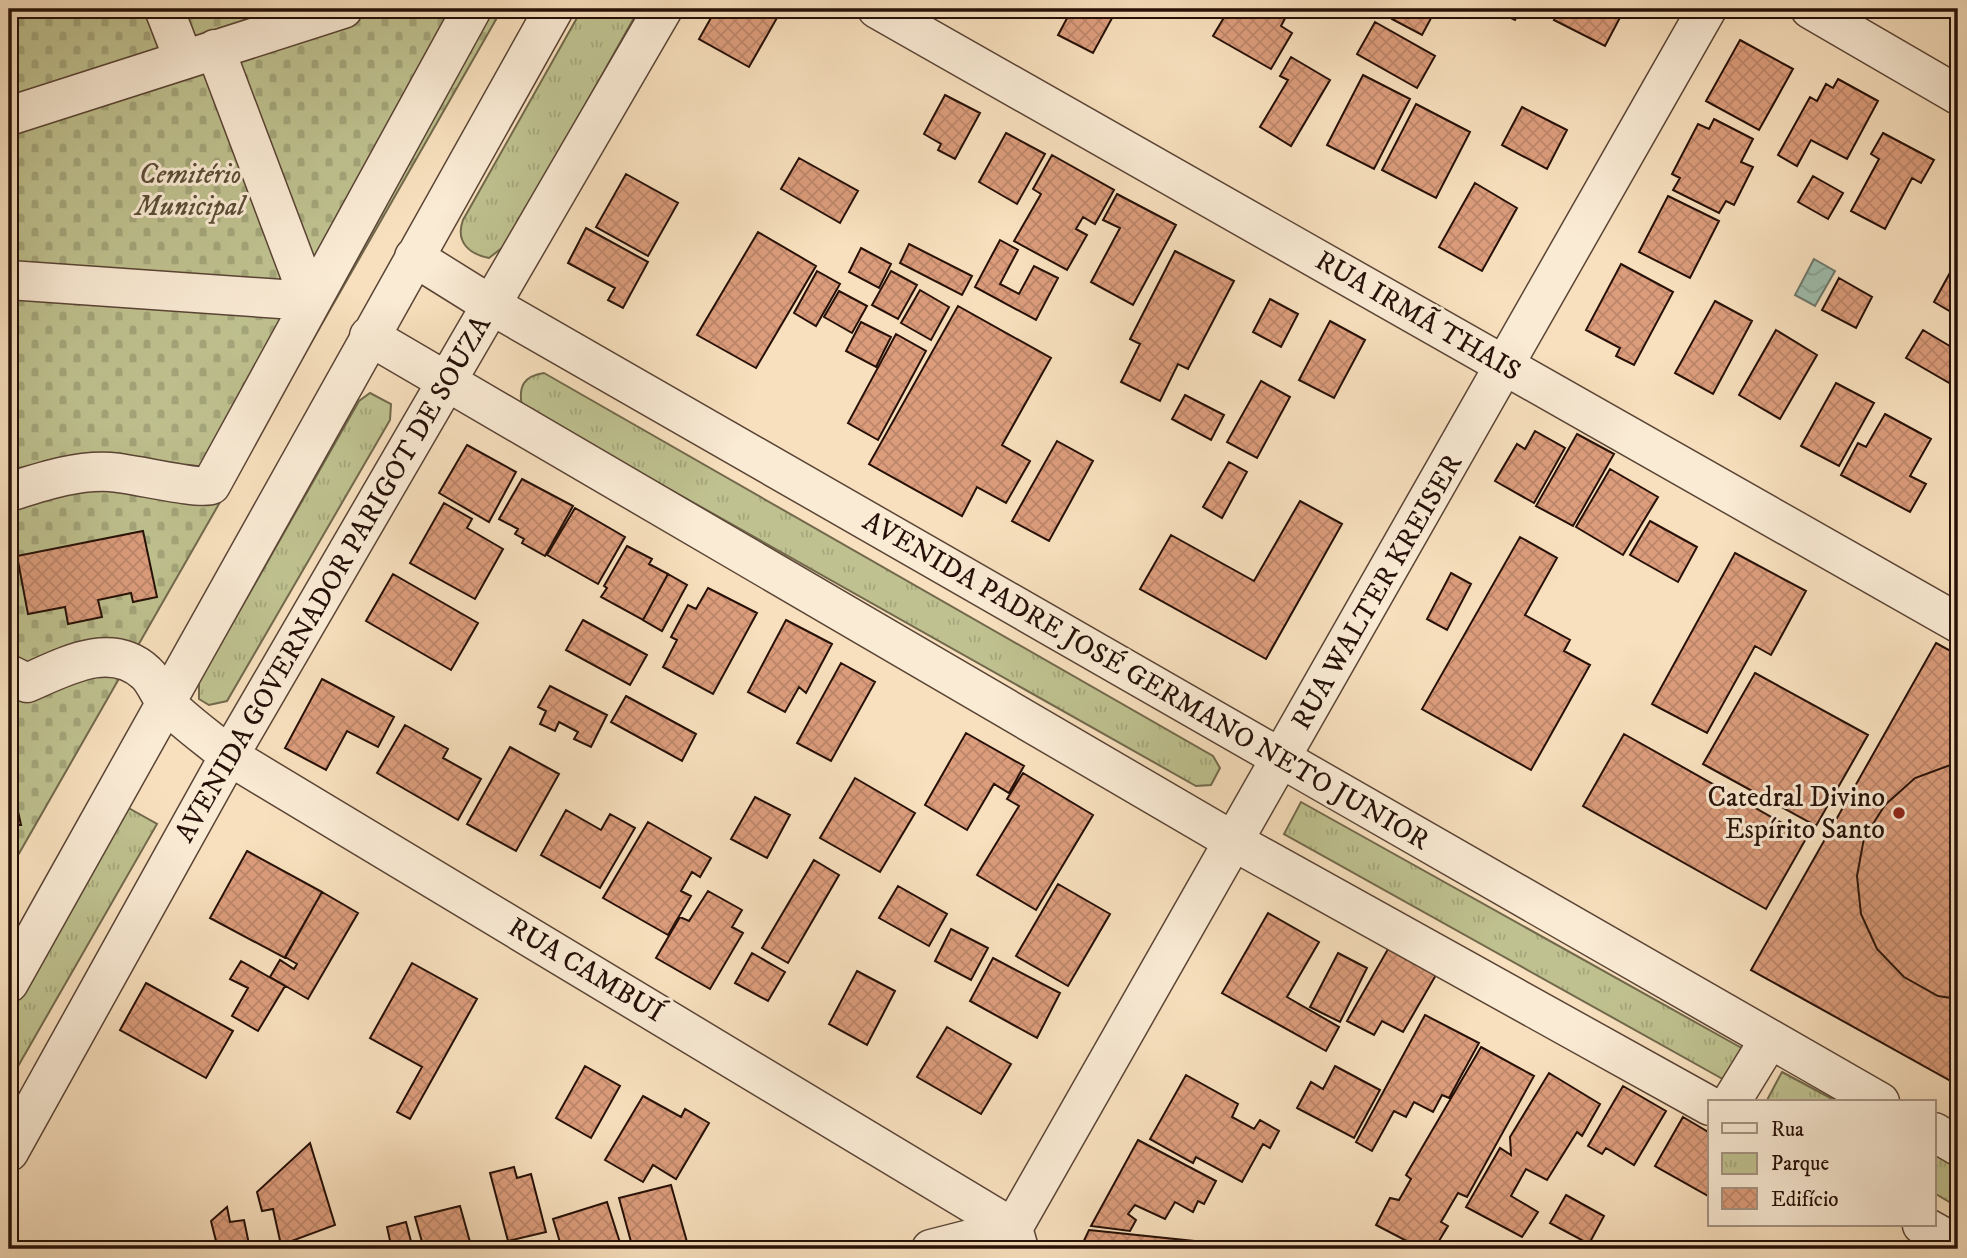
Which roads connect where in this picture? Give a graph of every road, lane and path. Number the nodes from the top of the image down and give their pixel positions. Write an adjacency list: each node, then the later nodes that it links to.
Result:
1 (164, 9): 9 (street)
2 (343, 9): 9 (street)
3 (472, 9): 14 (street)
4 (554, 9): 12 (street)
5 (663, 9): 15 (street, AVENIDA GOVERNADOR PARIGOT DE SOUZA)
6 (877, 9): 17 (street, RUA IRMÃ THAIS)
7 (1706, 9): 17 (street, RUA WALTER KREISER)
8 (1810, 9): 10 (street)
9 (199, 53): 11 (street); 14 (street)
10 (1958, 95)
11 (9, 116)
12 (414, 257): 15 (street, AVENIDA PADRE JOSÉ GERMANO NETO JUNIOR); 16 (street)
13 (9, 280): 14 (street)
14 (310, 301): 19 (street)
15 (491, 305): 18 (street, AVENIDA GOVERNADOR PARIGOT DE SOUZA); 24 (street, AVENIDA PADRE JOSÉ GERMANO NETO JUNIOR)
16 (369, 336): 18 (street); 22 (street)
17 (1506, 365): 20 (street, RUA IRMÃ THAIS); 24 (street, RUA WALTER KREISER)
18 (446, 380): 23 (street, AVENIDA GOVERNADOR PARIGOT DE SOUZA); 25 (street)
19 (9, 492)
20 (1958, 623)
21 (9, 674): 22 (street, RUA CAMBUÍ)
22 (166, 702): 23 (street, RUA CAMBUÍ); 26 (street)
23 (229, 756): 33 (street, AVENIDA GOVERNADOR PARIGOT DE SOUZA); 35 (street, RUA CAMBUÍ)
24 (1282, 759): 25 (street, RUA WALTER KREISER); 27 (street, AVENIDA PADRE JOSÉ GERMANO NETO JUNIOR)
25 (1233, 841): 30 (street); 35 (street, RUA WALTER KREISER)
26 (9, 983)
27 (1769, 1040): 28 (street); 29 (street, AVENIDA PADRE JOSÉ GERMANO NETO JUNIOR)
28 (1732, 1100)
29 (1876, 1100)
30 (1708, 1105)
31 (1936, 1133): 32 (street)
32 (1958, 1146)
33 (9, 1152)
34 (1924, 1226): 36 (street)
35 (1016, 1238): 37 (street)
36 (1958, 1245)
37 (931, 1249)

